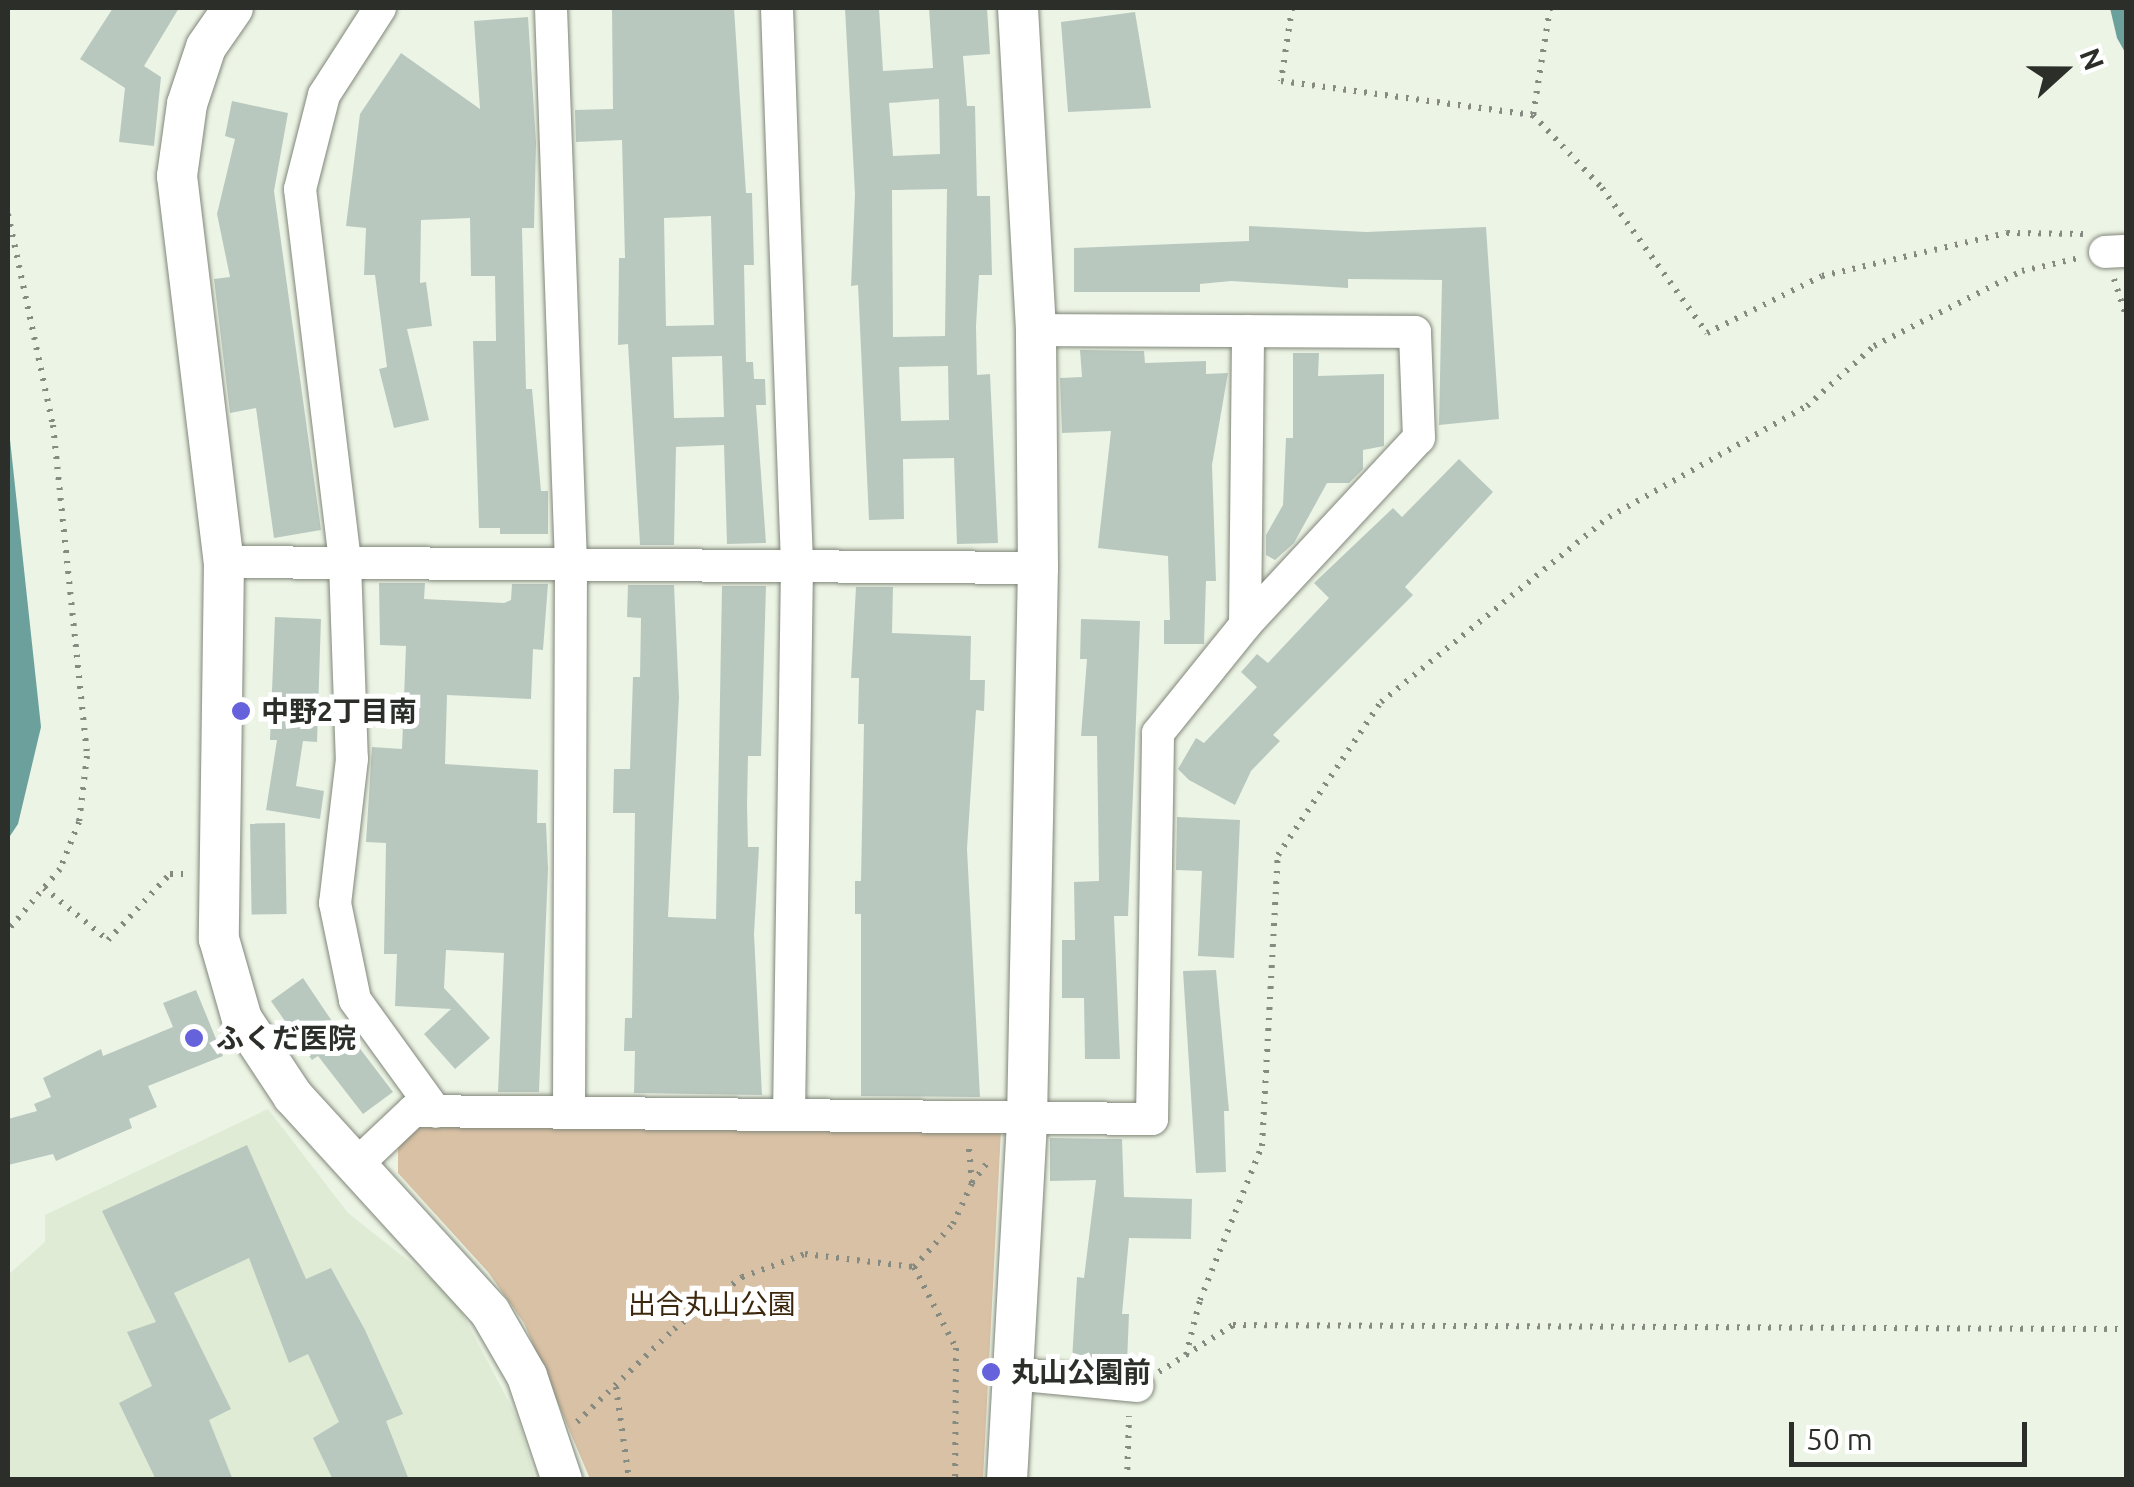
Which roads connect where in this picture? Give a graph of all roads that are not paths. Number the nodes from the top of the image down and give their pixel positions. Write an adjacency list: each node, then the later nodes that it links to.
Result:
1 (233, 8): 8 (street)
2 (380, 8): 9 (street)
3 (551, 8): 10 (street)
4 (776, 8): 11 (street)
5 (1018, 8): 6 (street)
6 (1036, 330): 7 (street); 12 (street)
7 (1248, 332): 13 (street); 13 (street)
8 (224, 562): 9 (street); 18 (street)
9 (345, 563): 10 (street); 14 (street)
10 (570, 564): 11 (street); 15 (street)
11 (797, 565): 12 (street); 16 (street)
12 (1038, 568): 17 (street)
13 (1245, 625): 17 (street)
14 (436, 1112): 15 (street); 18 (street)
15 (569, 1112): 16 (street)
16 (789, 1116): 17 (street)
17 (1027, 1120): 19 (street)
18 (357, 1164): 21 (street)
19 (1013, 1374): 20 (street); 22 (street)
20 (1137, 1386)
21 (557, 1462)
22 (1007, 1480)

